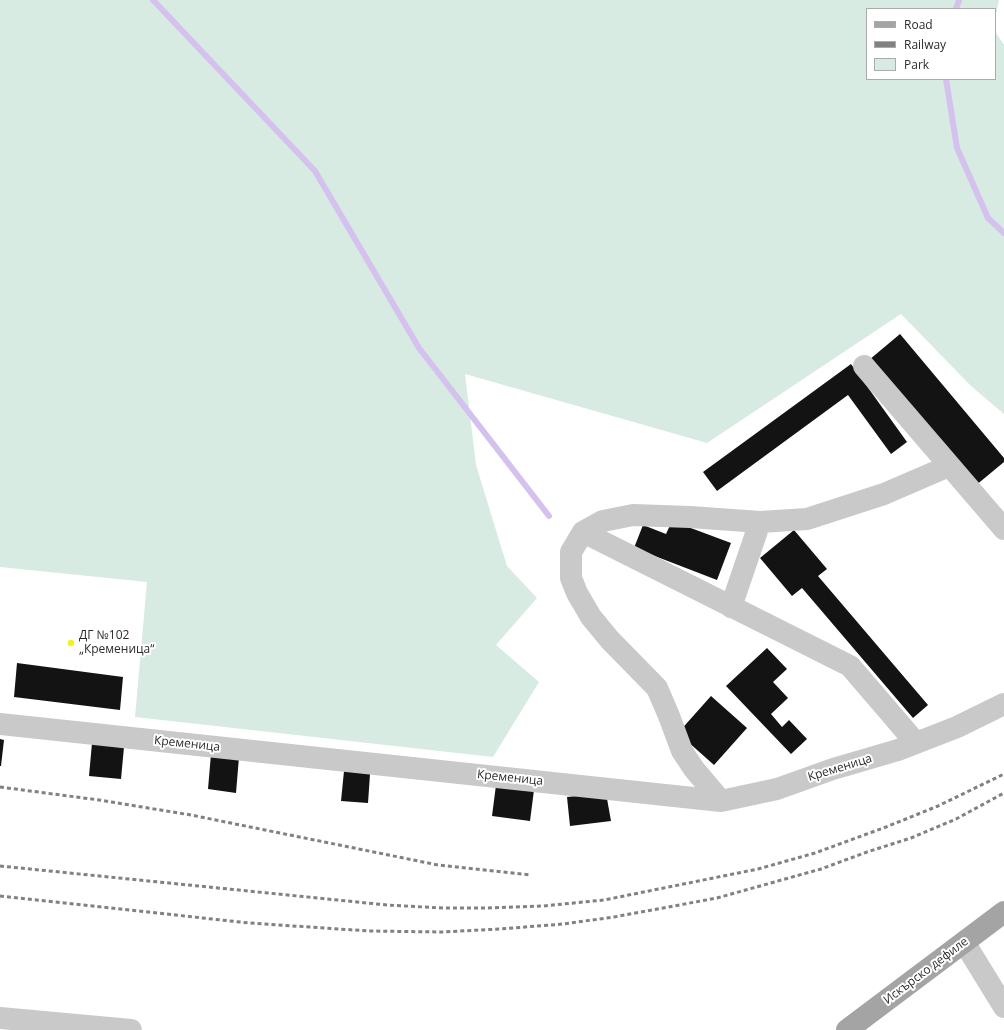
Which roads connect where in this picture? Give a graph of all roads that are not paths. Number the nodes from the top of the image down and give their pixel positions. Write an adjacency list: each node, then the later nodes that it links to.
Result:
1 (864, 366): 2 (street)
2 (949, 466): 3 (street); 4 (street)
3 (760, 522): 5 (street); 6 (street)
4 (1004, 529)
5 (583, 532): 6 (street); 10 (street)
6 (731, 607): 9 (street)
7 (1004, 704): 9 (street, Кременица)
8 (0, 724): 10 (street, Кременица)
9 (916, 743): 10 (street, Кременица)
10 (721, 801)
11 (1004, 912): 12 (main road, Искърско дефиле)
12 (964, 942): 13 (street); 17 (main road, Искърско дефиле)
13 (1004, 1007)
14 (0, 1018): 15 (street)
15 (72, 1027): 16 (street)
16 (131, 1030)
17 (847, 1030)

